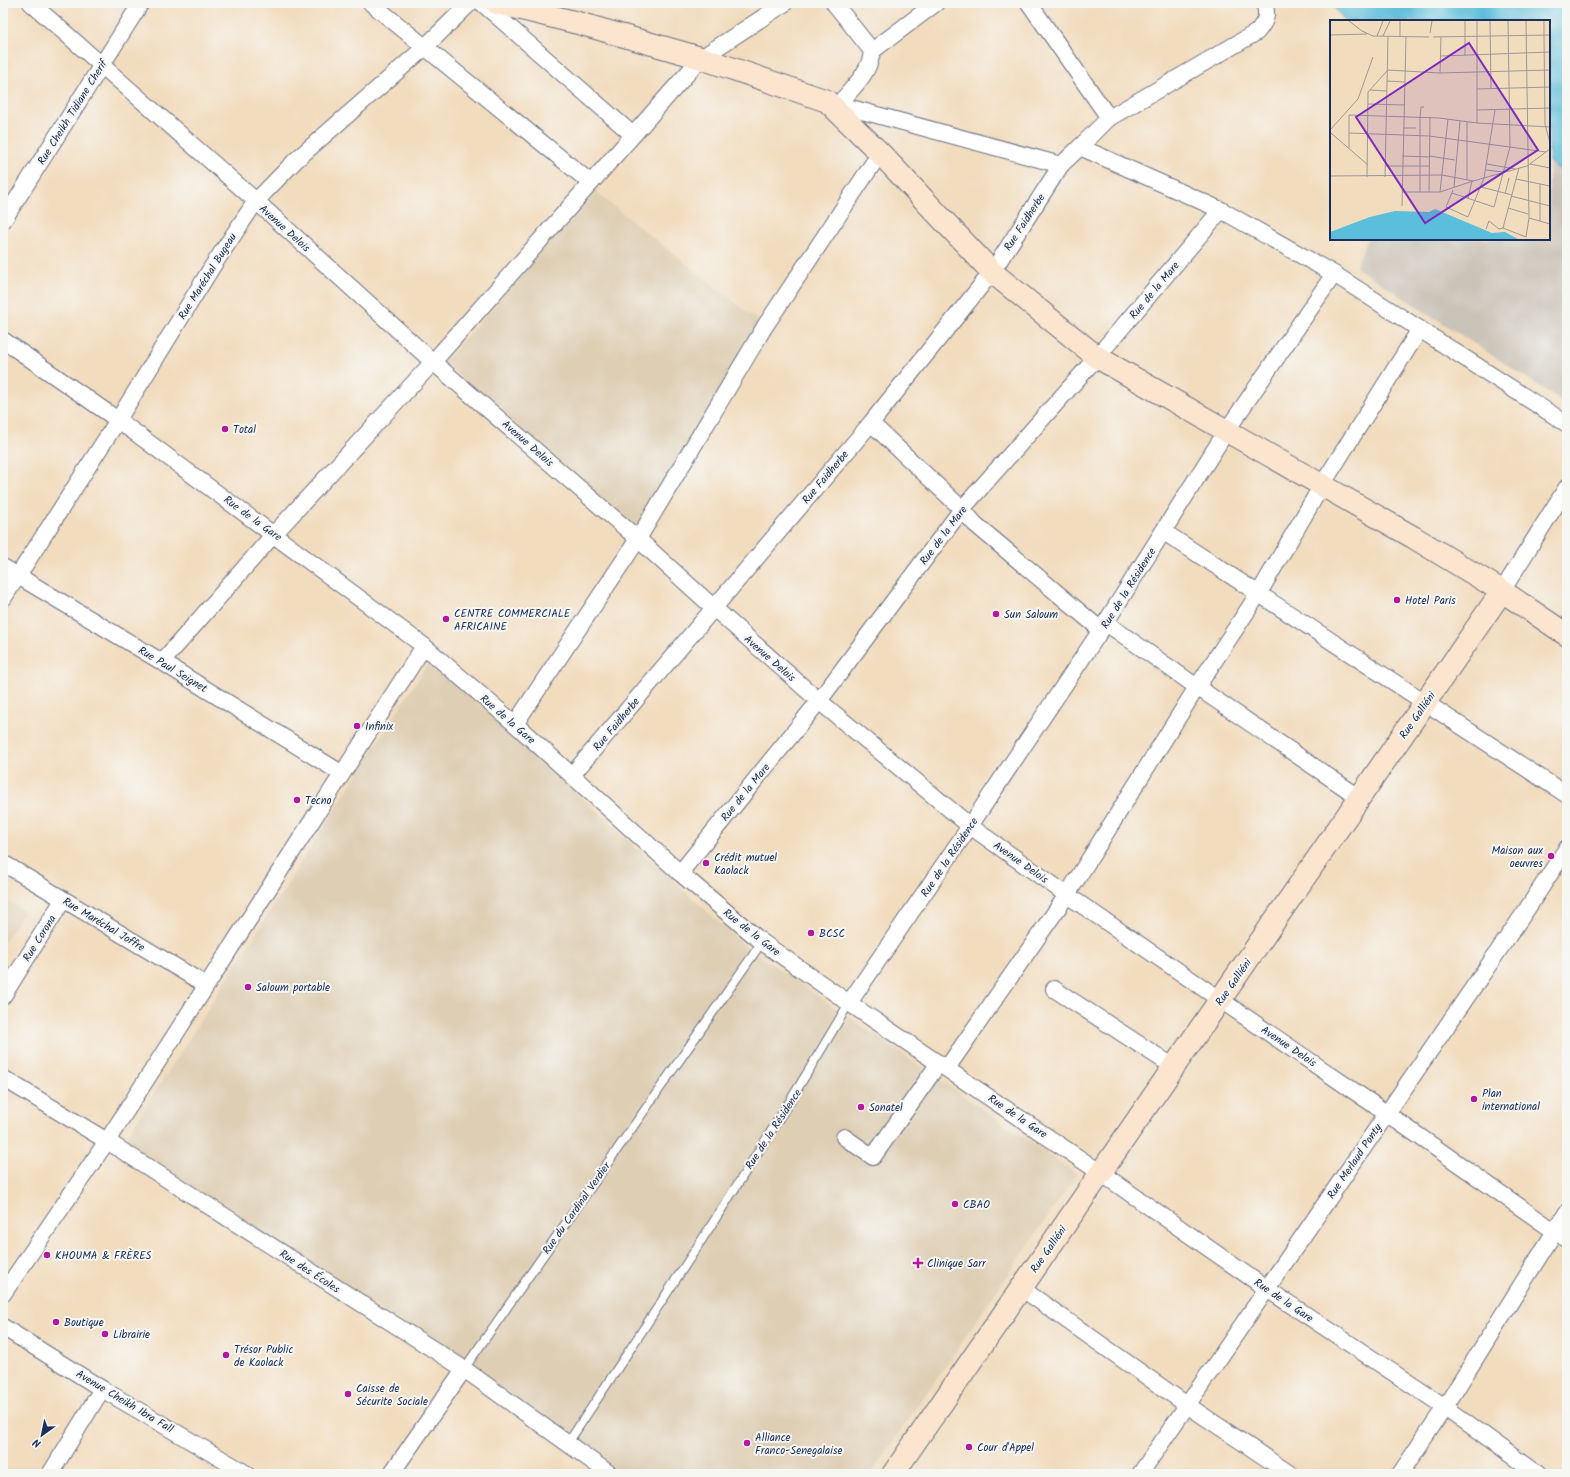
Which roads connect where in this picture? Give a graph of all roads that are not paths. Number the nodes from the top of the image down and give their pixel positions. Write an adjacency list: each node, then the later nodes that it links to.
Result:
1 (31, 3): 15 (street, Avenue Delois)
2 (141, 3): 15 (street, Rue Cheikh Tidiane Cherif)
3 (371, 3): 12 (street)
4 (470, 3): 12 (street, Rue Maréchal Bugeau)
5 (482, 3): 18 (street)
6 (497, 3): 14 (street)
7 (785, 3): 14 (street)
8 (834, 3): 13 (street)
9 (936, 3): 13 (street)
10 (1029, 3): 17 (street)
11 (1264, 3): 17 (street, Rue Faidherbe)
12 (424, 48): 22 (street); 23 (street, Rue Maréchal Bugeau)
13 (872, 50): 16 (street)
14 (700, 58): 16 (street); 18 (street)
15 (102, 65): 23 (street, Avenue Delois); 25 (street, Rue Cheikh Tidiane Cherif)
16 (833, 103): 20 (street); 21 (street)
17 (1109, 118): 19 (street, Rue Faidherbe)
18 (633, 135): 22 (street)
19 (1080, 147): 21 (street, Rue Faidherbe); 24 (street)
20 (880, 153): 26 (street); 41 (street)
21 (1061, 165): 26 (street, Rue Faidherbe)
22 (591, 183): 31 (street)
23 (256, 201): 31 (street, Avenue Delois); 32 (street, Rue Maréchal Bugeau)
24 (1221, 210): 27 (street); 30 (street, Rue de la Mare)
25 (3, 221)
26 (992, 272): 30 (street); 33 (street, Rue Faidherbe)
27 (1334, 274): 28 (street); 35 (street, Rue de la Résidence)
28 (1420, 329): 34 (street); 36 (street)
29 (3, 340): 32 (street, Rue de la Gare)
30 (1097, 357): 35 (street); 38 (street, Rue de la Mare)
31 (433, 362): 40 (street); 41 (street, Avenue Delois)
32 (118, 420): 40 (street, Rue de la Gare); 43 (street, Rue Maréchal Bugeau)
33 (871, 423): 38 (street); 47 (street, Rue Faidherbe)
34 (1567, 424)
35 (1228, 430): 36 (street); 39 (street, Rue de la Résidence)
36 (1322, 485): 44 (street); 45 (street)
37 (1567, 487): 44 (street, Rue Galliéni)
38 (962, 509): 48 (street); 53 (street, Rue de la Mare)
39 (1164, 532): 45 (street); 48 (street, Rue de la Résidence)
40 (274, 534): 50 (street, Rue de la Gare); 51 (street)
41 (638, 539): 47 (street, Avenue Delois); 55 (street)
42 (3, 567): 43 (street, Rue Paul Seignet)
43 (17, 576): 46 (street, Rue Maréchal Bugeau); 51 (street, Rue Paul Seignet)
44 (1502, 591): 49 (street); 54 (street, Rue Galliéni)
45 (1259, 593): 52 (street); 54 (street)
46 (3, 599)
47 (714, 608): 53 (street, Avenue Delois); 57 (street, Rue Faidherbe)
48 (1104, 626): 52 (street); 60 (street, Rue de la Résidence)
49 (1567, 635)
50 (424, 646): 55 (street, Rue de la Gare); 56 (street)
51 (162, 662): 56 (street, Rue Paul Seignet)
52 (1197, 687): 59 (street); 64 (street)
53 (819, 701): 60 (street, Avenue Delois); 63 (street, Rue de la Mare)
54 (1426, 703): 58 (street); 59 (street, Rue Galliéni)
55 (514, 724): 57 (street, Rue de la Gare)
56 (341, 773): 67 (street)
57 (572, 775): 63 (street, Rue de la Gare)
58 (1567, 795)
59 (1360, 798): 70 (street, Rue Galliéni)
60 (970, 826): 64 (street, Avenue Delois); 71 (street, Rue de la Résidence)
61 (1567, 848): 75 (street, Rue Merlaud Ponty)
62 (3, 863): 65 (street, Rue Maréchal Joffre)
63 (680, 873): 66 (street, Rue de la Gare)
64 (1068, 895): 70 (street, Avenue Delois); 72 (street)
65 (63, 900): 67 (street, Rue Maréchal Joffre); 69 (street, Rue Corona)
66 (762, 942): 71 (street, Rue de la Gare); 85 (lane, Rue du Cardinal Verdier)
67 (206, 985): 77 (street)
68 (1054, 989): 73 (street)
69 (3, 996)
70 (1221, 999): 73 (street, Rue Galliéni); 75 (street, Avenue Delois)
71 (849, 1003): 72 (street, Rue de la Gare); 89 (lane, Rue de la Résidence)
72 (943, 1066): 76 (street); 78 (street, Rue de la Gare)
73 (1174, 1067): 78 (street, Rue Galliéni)
74 (3, 1078): 77 (street, Rue des Écoles)
75 (1386, 1113): 80 (street, Avenue Delois); 82 (street, Rue Merlaud Ponty)
76 (844, 1137)
77 (107, 1141): 83 (street); 85 (street, Rue des Écoles)
78 (1101, 1173): 81 (street, Rue Galliéni); 82 (street, Rue de la Gare)
79 (1567, 1212): 80 (street)
80 (1560, 1236): 88 (street)
81 (1021, 1288): 87 (street); 94 (street, Rue Galliéni)
82 (1266, 1289): 87 (street, Rue Merlaud Ponty); 88 (street, Rue de la Gare)
83 (3, 1294)
84 (3, 1328): 86 (street, Avenue Cheikh Ibra Fall)
85 (464, 1369): 89 (street, Rue des Écoles); 92 (street, Rue du Cardinal Verdier)
86 (102, 1388): 90 (street); 91 (street, Avenue Cheikh Ibra Fall)
87 (1187, 1405): 95 (street, Rue Merlaud Ponty); 96 (street)
88 (1445, 1407): 97 (street); 98 (street, Rue de la Gare)
89 (568, 1444): 93 (street, Rue des Écoles)
90 (50, 1474)
91 (247, 1474)
92 (391, 1474)
93 (610, 1474)
94 (893, 1474)
95 (1140, 1474)
96 (1290, 1474)
97 (1400, 1474)
98 (1538, 1474)

